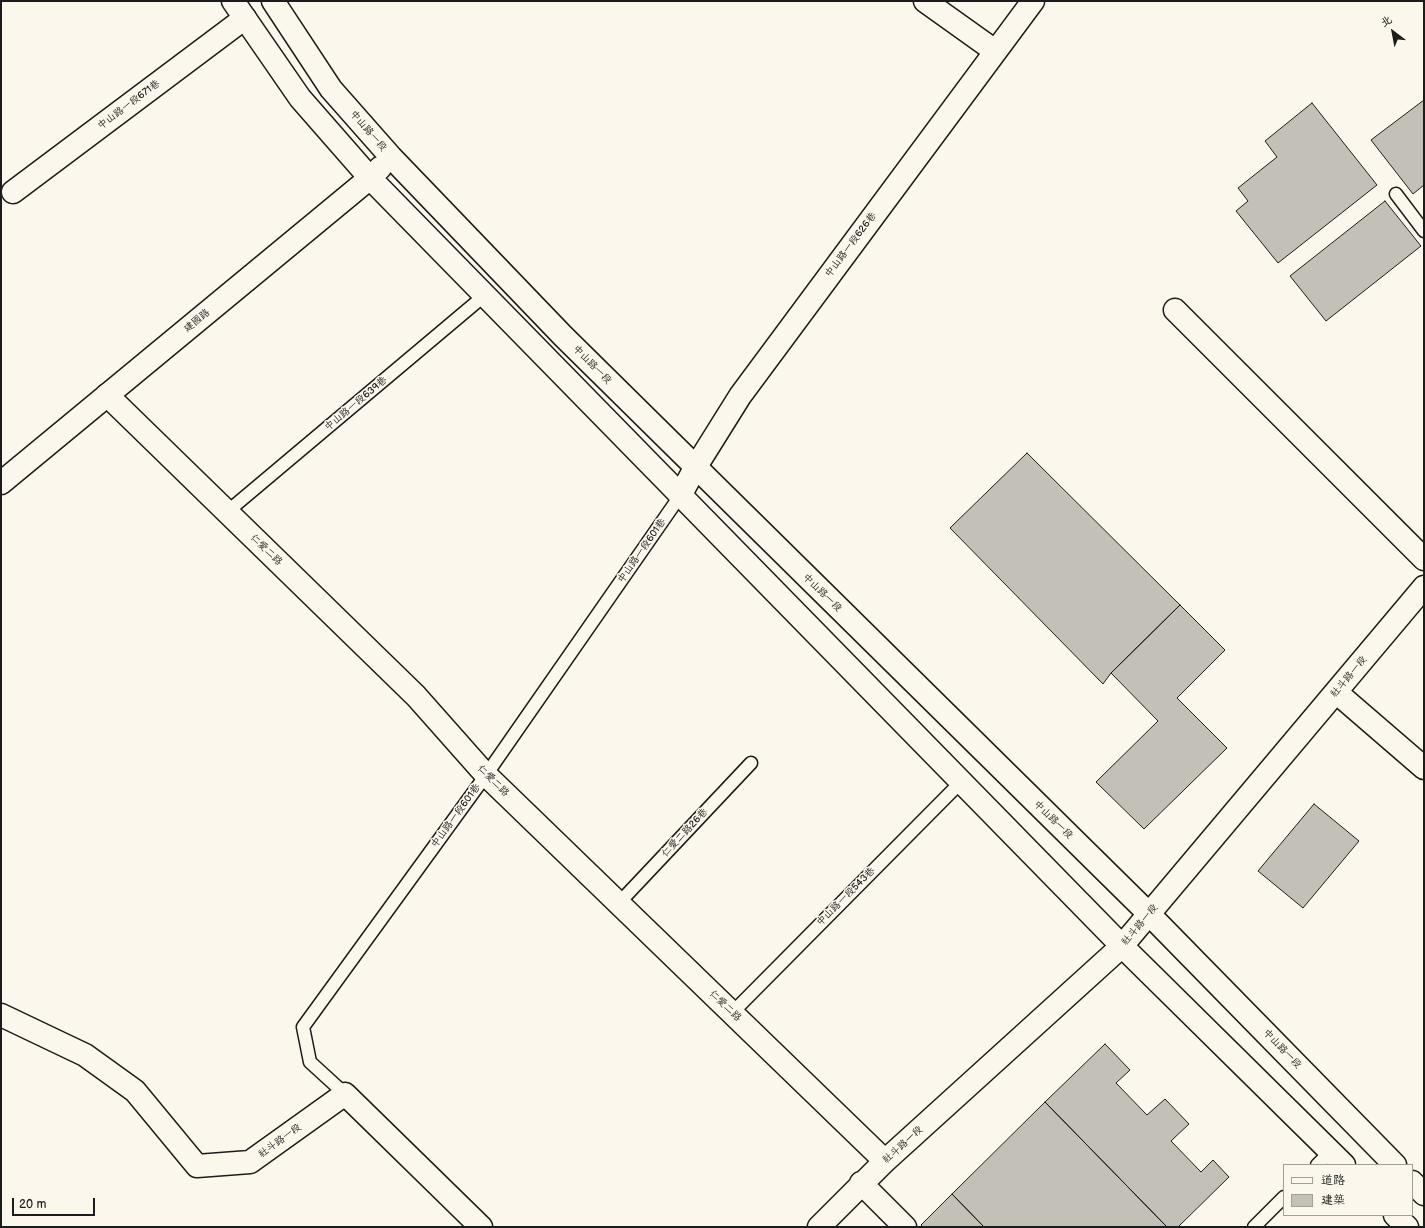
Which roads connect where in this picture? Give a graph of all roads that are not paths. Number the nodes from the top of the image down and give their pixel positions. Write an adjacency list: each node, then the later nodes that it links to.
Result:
1 (273, 1): 6 (street, 中山路一段)
2 (924, 1): 5 (street)
3 (1033, 1): 5 (street, 中山路一段626巷)
4 (239, 10): 7 (street); 8 (street, 中山路一段671巷)
5 (995, 51): 14 (street, 中山路一段626巷)
6 (391, 157): 7 (street, 建國路); 14 (street, 中山路一段)
7 (370, 178): 11 (street); 13 (street, 建國路)
8 (13, 192)
9 (1396, 194): 10 (lane)
10 (1424, 231)
11 (486, 295): 16 (street); 17 (lane, 中山路一段639巷)
12 (1175, 310): 18 (street)
13 (107, 395): 15 (street, 建國路); 17 (street, 仁愛二路)
14 (695, 468): 16 (street, 中山路一段626巷); 26 (street, 中山路一段)
15 (1, 483)
16 (680, 496): 23 (lane, 中山路一段601巷); 24 (street)
17 (227, 512): 23 (street, 仁愛二路)
18 (1424, 559)
19 (1424, 587): 20 (street, 社斗路一段)
20 (1336, 692): 22 (street); 26 (street, 社斗路一段)
21 (751, 763): 25 (lane, 仁愛二路26巷)
22 (1424, 768)
23 (486, 775): 25 (street, 仁愛二路); 30 (lane, 中山路一段601巷)
24 (961, 782): 27 (street); 28 (lane, 中山路一段543巷)
25 (619, 903): 28 (street, 仁愛二路)
26 (1149, 914): 27 (street, 社斗路一段); 33 (street, 中山路一段)
27 (1122, 946): 31 (street, 社斗路一段); 32 (street)
28 (732, 1013): 31 (street, 仁愛二路)
29 (1, 1015): 30 (street, 社斗路一段)
30 (345, 1094): 39 (street)
31 (885, 1161): 34 (street, 社斗路一段)
32 (1330, 1161)
33 (1394, 1164)
34 (862, 1183): 40 (street, 社斗路一段); 41 (street)
35 (1413, 1183): 36 (street)
36 (1424, 1194)
37 (1283, 1198): 42 (lane)
38 (1396, 1216): 43 (street)
39 (481, 1227)
40 (819, 1227)
41 (904, 1227)
42 (1254, 1227)
43 (1407, 1227)

